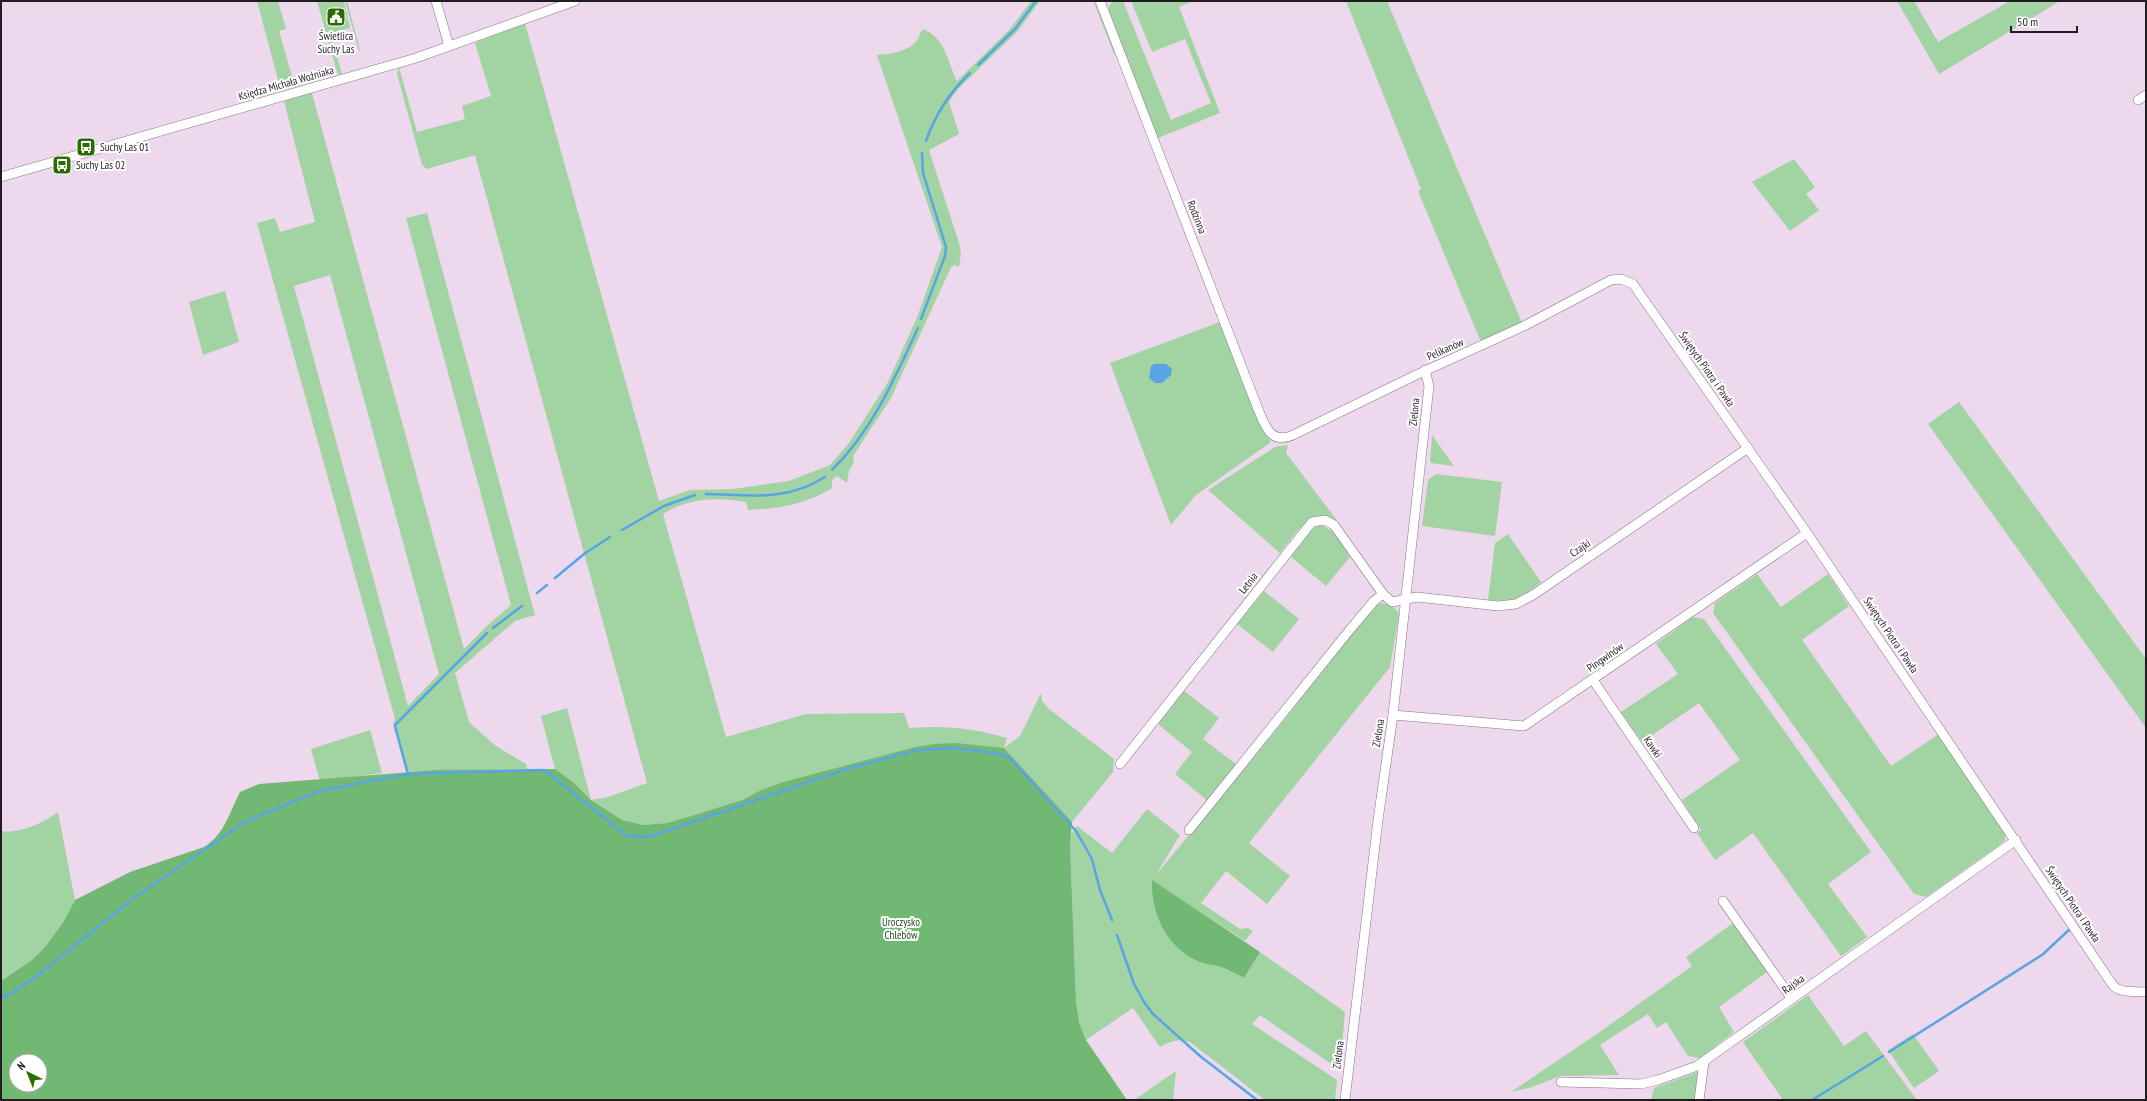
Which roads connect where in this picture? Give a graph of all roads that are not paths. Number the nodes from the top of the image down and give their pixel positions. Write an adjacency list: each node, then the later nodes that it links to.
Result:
1 (436, 1): 4 (street)
2 (575, 1): 4 (street, Księdza Michała Woźniaka)
3 (1100, 1): 10 (street, Rodzinna)
4 (449, 46): 7 (street, Księdza Michała Woźniaka)
5 (2146, 94): 6 (street)
6 (2138, 100)
7 (1, 177)
8 (1621, 278): 9 (street, Pelikanów); 11 (street, Świętych Piotra i Pawła)
9 (1425, 370): 10 (street, Pelikanów); 14 (street, Zielona)
10 (1277, 438)
11 (1748, 448): 12 (street, Świętych Piotra i Pawła); 14 (street, Czajki)
12 (1807, 533): 15 (street, Pingwinów); 20 (street, Świętych Piotra i Pawła)
13 (1383, 594): 14 (street); 17 (street, Letnia); 19 (street)
14 (1406, 600): 16 (street, Zielona)
15 (1593, 680): 16 (street, Pingwinów); 18 (street, Kawki)
16 (1393, 715): 26 (street, Zielona)
17 (1120, 764)
18 (1694, 828)
19 (1189, 830)
20 (2016, 840): 22 (street, Świętych Piotra i Pawła); 23 (street, Rajska)
21 (1723, 901): 23 (street)
22 (2146, 992)
23 (1792, 999): 24 (street, Rajska)
24 (1704, 1062): 25 (street, Rajska); 27 (street)
25 (1561, 1082)
26 (1345, 1100)
27 (1699, 1100)

